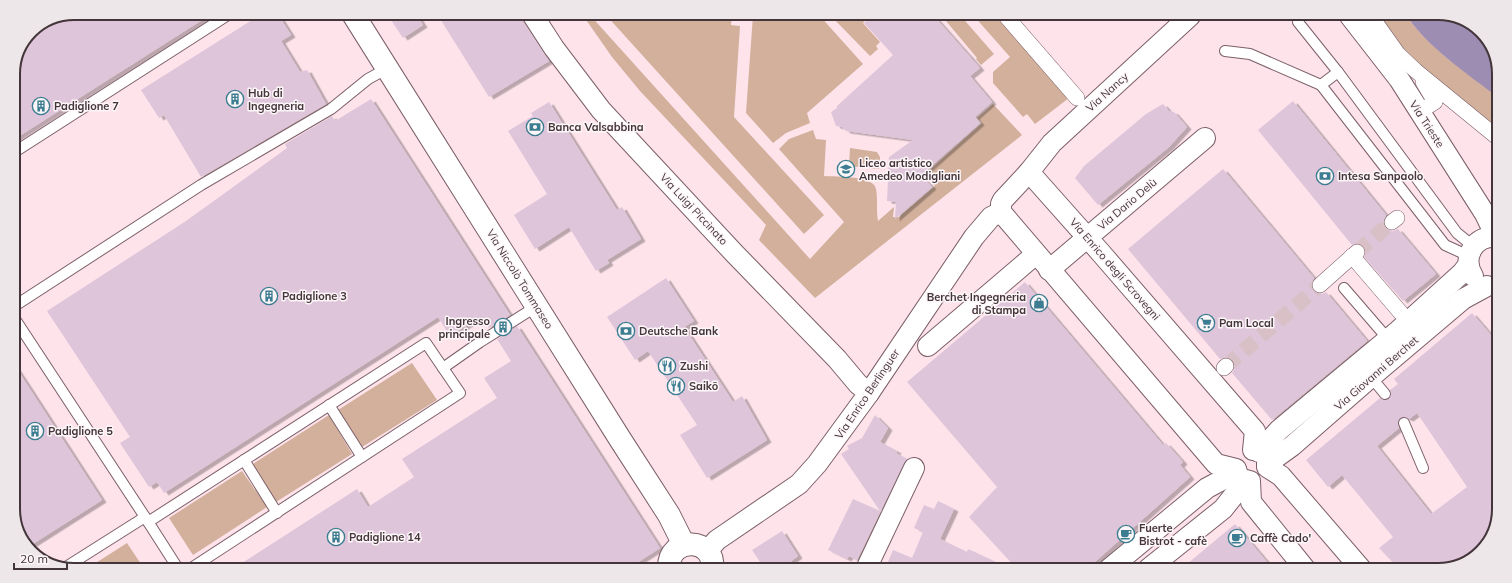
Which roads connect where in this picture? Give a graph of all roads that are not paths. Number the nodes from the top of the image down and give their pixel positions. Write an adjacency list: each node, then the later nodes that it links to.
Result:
1 (220, 20): 18 (lane)
2 (357, 20): 10 (street, Via Niccolò Tommaseo)
3 (536, 20): 39 (street, Via Luigi Piccinato)
4 (1009, 20): 14 (street)
5 (1186, 20): 19 (street, Via Nancy)
6 (1353, 20): 15 (street, Via Trieste)
7 (1374, 20): 11 (street)
8 (1298, 22): 12 (lane)
9 (1225, 51): 13 (lane)
10 (388, 68): 31 (lane); 32 (street, Via Niccolò Tommaseo)
11 (1416, 71): 15 (street); 16 (street)
12 (1338, 72): 13 (lane); 25 (lane)
13 (1321, 86): 25 (lane)
14 (1077, 98)
15 (1419, 112): 21 (street, Via Trieste)
16 (1492, 133)
17 (1205, 138): 22 (street, Via Dario Delù)
18 (20, 149)
19 (1029, 172): 20 (street); 22 (street, Via Enrico degli Scrovegni)
20 (1001, 212): 24 (street); 39 (street, Via Enrico Berlinguer)
21 (1492, 227)
22 (1087, 237): 26 (street, Via Dario Delù); 44 (street, Via Enrico degli Scrovegni)
23 (1492, 238): 25 (street, Via Trieste)
24 (1036, 254): 26 (street); 36 (street)
25 (1470, 256): 28 (street); 35 (street, Via Giovanni Berchet)
26 (1049, 270): 48 (street)
27 (1322, 284): 33 (street)
28 (1492, 285)
29 (1492, 287): 38 (street, Via Giovanni Berchet)
30 (1344, 288): 35 (lane)
31 (20, 302)
32 (537, 306): 37 (lane); 51 (street, Via Niccolò Tommaseo)
33 (1401, 313)
34 (20, 327): 50 (lane)
35 (1388, 339): 44 (street, Via Giovanni Berchet)
36 (928, 346)
37 (443, 368): 41 (lane); 43 (lane)
38 (1371, 377): 40 (lane); 44 (street, Via Giovanni Berchet)
39 (869, 393): 52 (street, Via Enrico Berlinguer)
40 (1385, 394)
41 (329, 405): 43 (lane); 45 (lane)
42 (1404, 423): 47 (lane)
43 (362, 457): 49 (lane)
44 (1261, 458): 48 (street); 48 (street); 61 (street)
45 (244, 460): 49 (lane); 50 (lane)
46 (914, 468): 57 (street)
47 (1423, 468)
48 (1242, 476): 58 (street); 59 (street); 60 (street)
49 (277, 513): 55 (lane)
50 (146, 519): 53 (lane); 54 (lane)
51 (684, 545): 52 (street); 56 (street)
52 (710, 560)
53 (73, 563)
54 (174, 563)
55 (199, 563)
56 (670, 563)
57 (869, 563)
58 (1116, 563)
59 (1155, 563)
60 (1300, 563)
61 (1356, 563)

